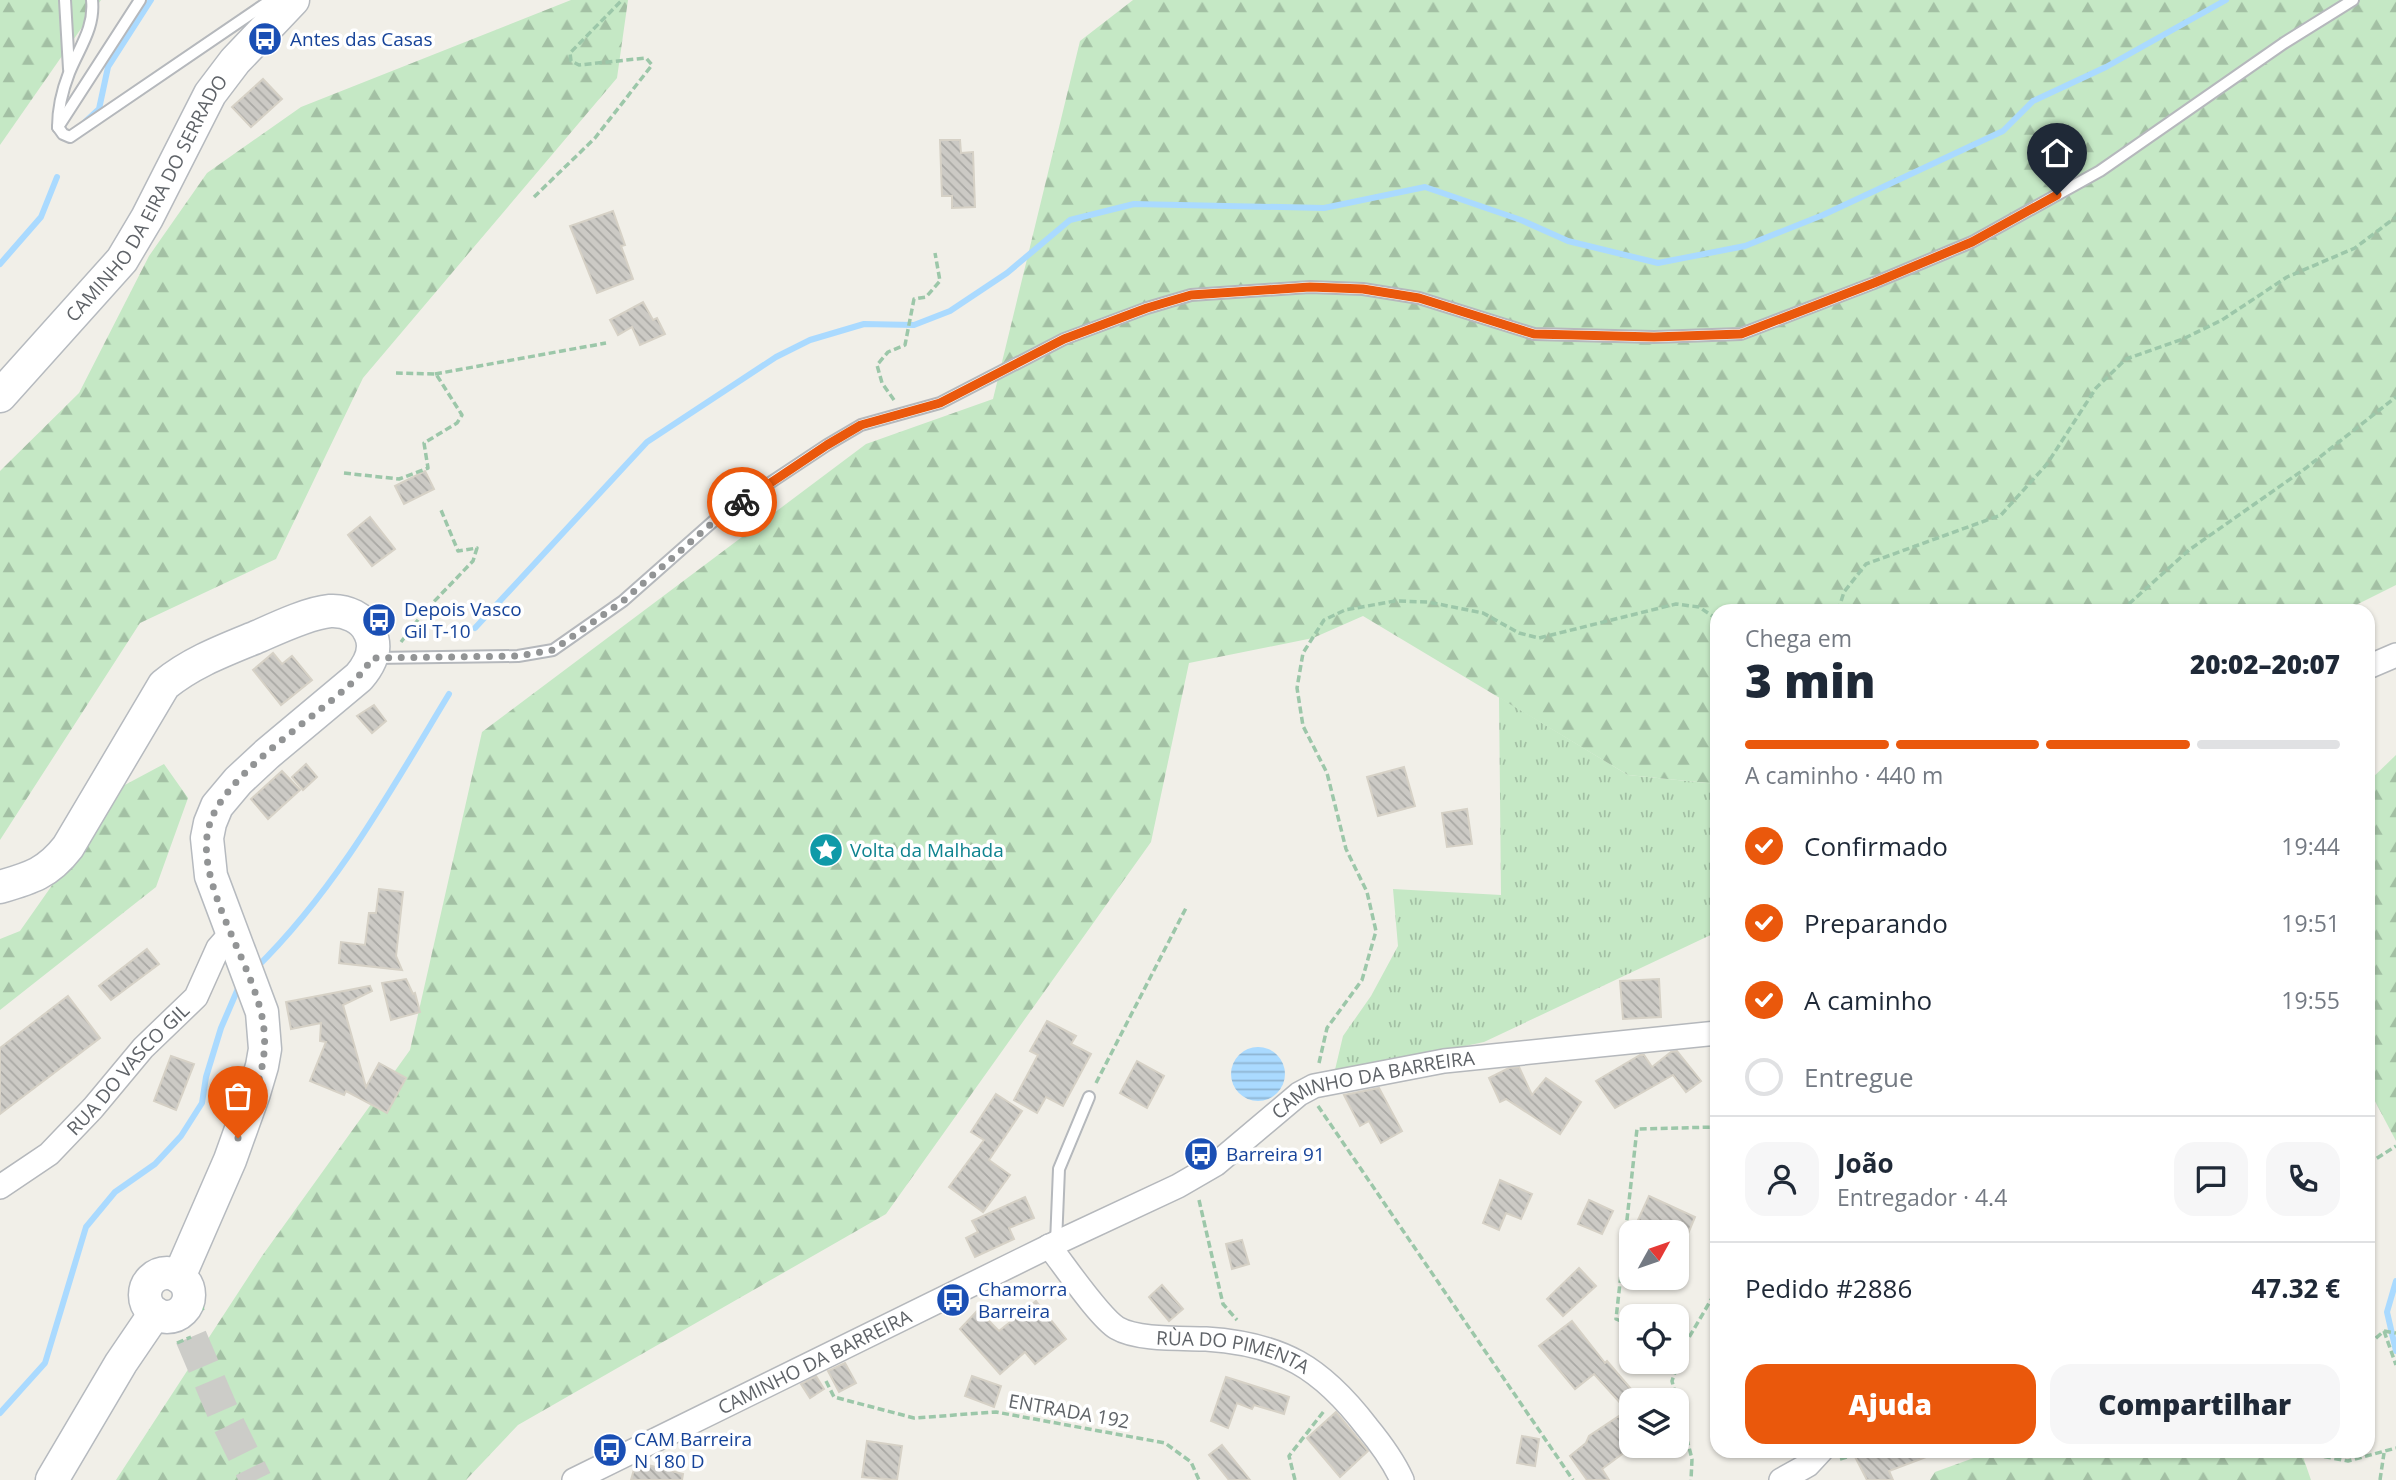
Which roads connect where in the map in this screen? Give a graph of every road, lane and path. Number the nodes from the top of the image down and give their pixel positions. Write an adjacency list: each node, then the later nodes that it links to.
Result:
1 (65, 0): 8 (lane)
2 (92, 0): 8 (lane)
3 (140, 0): 9 (lane)
4 (271, 0): 9 (lane)
5 (293, 0): 16 (main road, CAMINHO DA EIRA DO SERRADO)
6 (622, 0): 10 (path)
7 (2353, 0): 18 (lane)
8 (69, 72): 9 (lane)
9 (58, 127)
10 (534, 197)
11 (2396, 217): 21 (path)
12 (935, 253): 18 (path)
13 (606, 344): 15 (path)
14 (396, 373): 15 (path)
15 (433, 374): 19 (path)
16 (0, 396)
17 (2396, 397): 22 (path)
18 (904, 413): 25 (lane)
19 (344, 473)
20 (441, 510): 25 (path)
21 (1840, 604)
22 (2129, 604)
23 (1710, 614): 31 (path)
24 (2396, 655): 26 (street)
25 (380, 658): 27 (main road); 29 (main road)
26 (2375, 664)
27 (0, 887)
28 (1186, 908): 32 (path)
29 (236, 943): 37 (street, RUA DO VASCO GIL); 56 (main road)
30 (1710, 1034): 31 (street, CAMINHO DA BARREIRA)
31 (1310, 1088): 36 (street, CAMINHO DA BARREIRA); 61 (path)
32 (1089, 1097): 38 (lane)
33 (1710, 1127): 40 (path)
34 (2396, 1146): 35 (path)
35 (2375, 1160)
36 (1194, 1177): 38 (street, CAMINHO DA BARREIRA); 45 (path)
37 (0, 1187)
38 (1052, 1244): 45 (street, RÙA DO PIMENTA); 46 (street, CAMINHO DA BARREIRA)
39 (1710, 1304): 43 (path)
40 (1619, 1320)
41 (2384, 1331): 42 (path); 44 (path); 47 (path)
42 (2396, 1333)
43 (1689, 1338)
44 (2375, 1339)
45 (1261, 1347): 49 (street, RÙA DO PIMENTA)
46 (824, 1358): 57 (street, CAMINHO DA BARREIRA); 58 (path, ENTRADA 192)
47 (2396, 1365)
48 (1674, 1374): 62 (path)
49 (1339, 1393): 59 (path); 60 (street, RÙA DO PIMENTA)
50 (2396, 1448): 51 (path)
51 (2384, 1452): 52 (path); 64 (path)
52 (2375, 1454)
53 (1814, 1458): 63 (street)
54 (2332, 1458): 55 (path)
55 (2360, 1458)
56 (52, 1480)
57 (574, 1480)
58 (1199, 1480)
59 (1295, 1480)
60 (1402, 1480)
61 (1573, 1480)
62 (1691, 1480)
63 (1781, 1480)
64 (2380, 1480)

